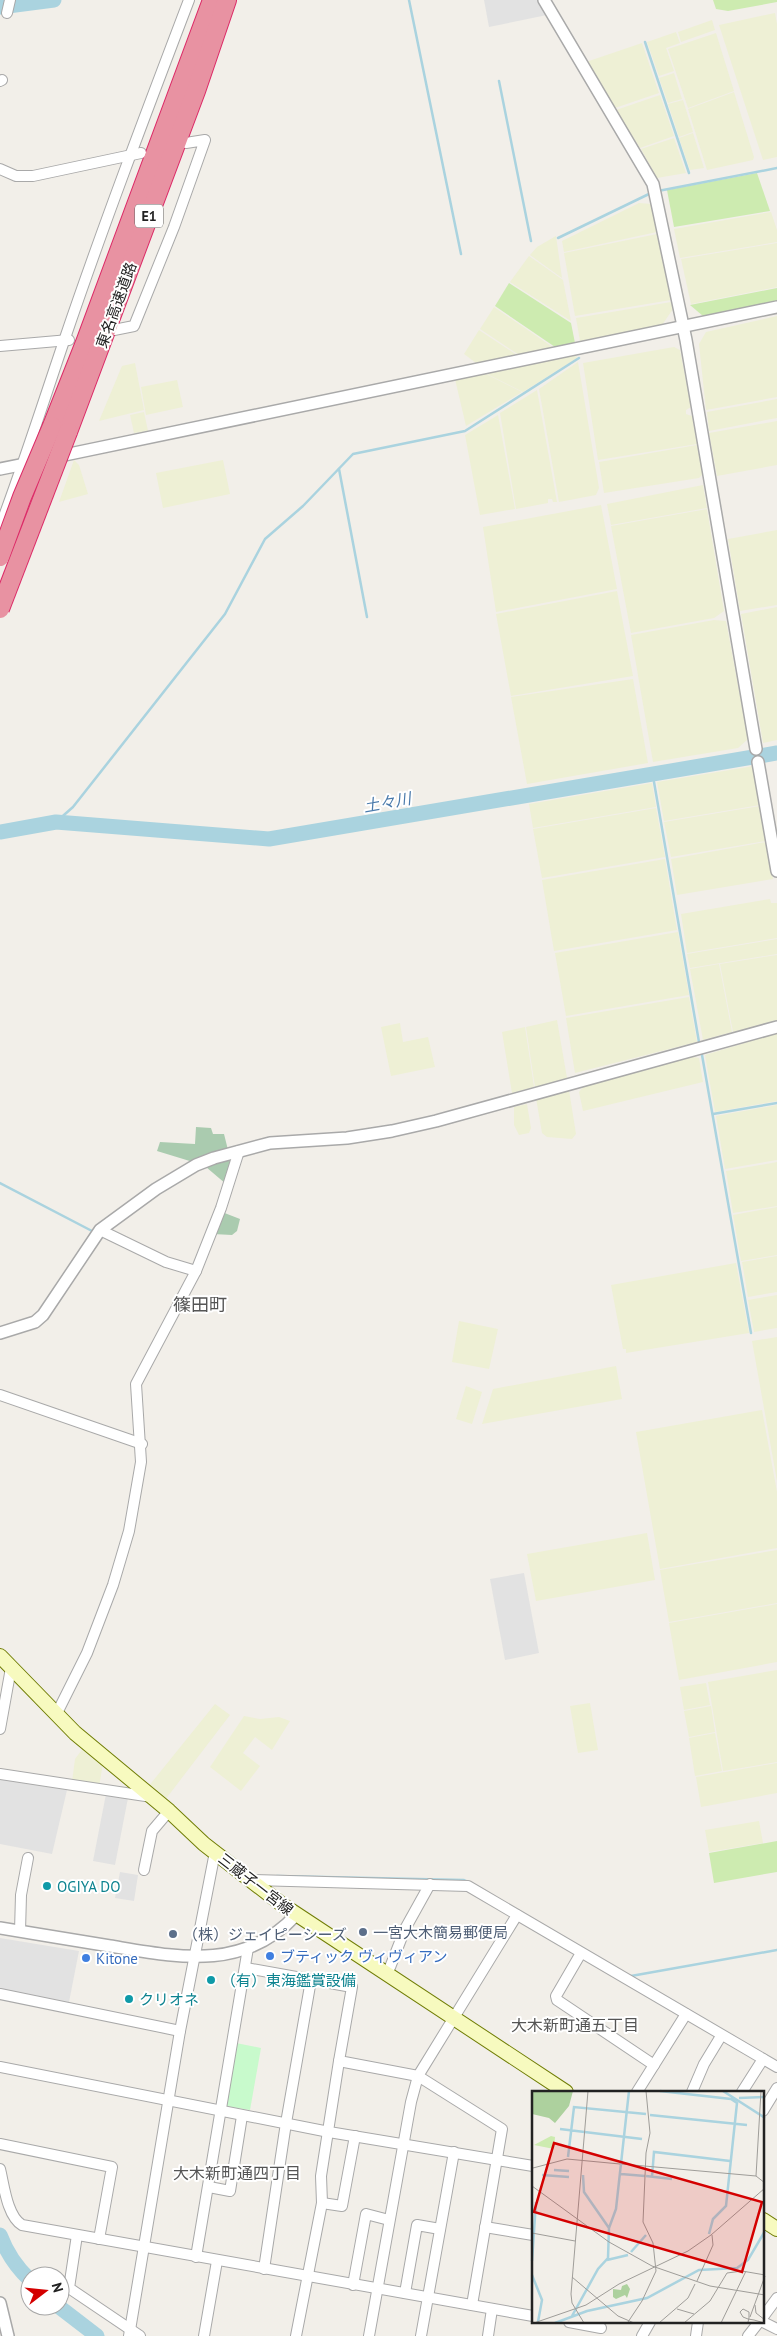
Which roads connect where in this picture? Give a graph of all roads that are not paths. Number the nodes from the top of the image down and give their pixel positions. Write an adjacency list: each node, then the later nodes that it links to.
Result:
1 (10, 0): 6 (street)
2 (189, 0): 9 (street)
3 (212, 0): 19 (highway, 東名高速道路 / E1, bridge)
4 (227, 0): 20 (highway, 東名高速道路 / E1, bridge)
5 (544, 0): 12 (street)
6 (7, 14)
7 (186, 144): 13 (street)
8 (141, 153): 9 (street)
9 (130, 156): 10 (street); 14 (street)
10 (0, 169)
11 (777, 307): 12 (street)
12 (683, 326): 16 (street); 21 (street)
13 (114, 330)
14 (67, 341): 15 (street); 16 (street)
15 (0, 346)
16 (24, 465): 17 (street); 18 (street)
17 (0, 469)
18 (0, 527)
19 (0, 557)
20 (0, 609)
21 (756, 749): 22 (street)
22 (758, 762): 23 (street)
23 (777, 871)
24 (777, 1027): 25 (street)
25 (238, 1151): 26 (street); 27 (street)
26 (100, 1230): 27 (street); 28 (street)
27 (196, 1271): 30 (street)
28 (0, 1333)
29 (0, 1395): 30 (street)
30 (142, 1444): 33 (street)
31 (0, 1656): 32 (main road, 三蔵子一宮線)
32 (11, 1668): 33 (main road, 三蔵子一宮線); 34 (street)
33 (56, 1715): 36 (main road, 三蔵子一宮線)
34 (0, 1728)
35 (0, 1774): 36 (street)
36 (152, 1797): 37 (main road, 三蔵子一宮線)
37 (169, 1811): 38 (main road, 三蔵子一宮線); 40 (street)
38 (215, 1852): 41 (main road, 三蔵子一宮線); 49 (street)
39 (28, 1858): 46 (street)
40 (144, 1870)
41 (250, 1880): 42 (street); 43 (main road, 三蔵子一宮線)
42 (430, 1884): 44 (street); 51 (street)
43 (296, 1914): 47 (street); 51 (main road, 三蔵子一宮線)
44 (517, 1915): 48 (street); 55 (street)
45 (0, 1928): 46 (street)
46 (20, 1931): 49 (street)
47 (248, 1948): 49 (street); 50 (street)
48 (581, 1953): 54 (street); 60 (street)
49 (194, 1957): 56 (street)
50 (246, 1968): 52 (street); 71 (street)
51 (387, 1975): 55 (main road, 三蔵子一宮線)
52 (312, 1980): 59 (street); 73 (street)
53 (0, 1994): 56 (street)
54 (686, 2014): 57 (street); 60 (street)
55 (453, 2018): 63 (street); 65 (main road, 三蔵子一宮線)
56 (180, 2031): 69 (street)
57 (721, 2036): 58 (street); 67 (street)
58 (763, 2059): 61 (street); 68 (street)
59 (340, 2061): 63 (street); 74 (street)
60 (654, 2065): 66 (street)
61 (777, 2067)
62 (0, 2068): 69 (street)
63 (418, 2076): 77 (street); 79 (street)
64 (777, 2088): 70 (street)
65 (564, 2091)
66 (637, 2091)
67 (692, 2091)
68 (743, 2091)
69 (168, 2102): 71 (street); 92 (street)
70 (764, 2109)
71 (220, 2111): 72 (street); 82 (street)
72 (242, 2116): 73 (street); 82 (street)
73 (286, 2123): 74 (street); 95 (street)
74 (329, 2132): 75 (street); 83 (street)
75 (355, 2136): 77 (street); 83 (street)
76 (0, 2144): 91 (street)
77 (403, 2144): 78 (street); 84 (street)
78 (454, 2152): 79 (street); 87 (street)
79 (497, 2159): 80 (street); 86 (street)
80 (532, 2166)
81 (0, 2169): 89 (street)
82 (209, 2187): 93 (street)
83 (322, 2203): 96 (street)
84 (389, 2220): 97 (street); 98 (street)
85 (764, 2221): 88 (main road)
86 (485, 2227): 90 (street); 103 (street)
87 (440, 2229): 99 (street); 100 (street)
88 (777, 2229)
89 (77, 2235): 91 (street); 113 (street)
90 (532, 2235)
91 (99, 2239): 92 (street)
92 (144, 2247): 93 (street); 113 (street)
93 (196, 2257): 94 (street)
94 (217, 2260): 95 (street); 116 (street)
95 (264, 2269): 96 (street)
96 (307, 2277): 97 (street); 117 (street)
97 (353, 2285): 98 (street)
98 (378, 2288): 99 (street); 118 (street)
99 (405, 2294): 100 (street)
100 (427, 2298): 103 (street); 119 (street)
101 (777, 2298): 106 (street)
102 (0, 2303): 114 (street)
103 (472, 2305): 104 (street)
104 (492, 2309): 105 (street); 120 (street)
105 (532, 2316)
106 (764, 2316)
107 (764, 2323): 112 (street)
108 (578, 2324): 111 (street)
109 (649, 2324): 121 (street)
110 (757, 2324): 122 (street)
111 (601, 2329)
112 (777, 2330)
113 (129, 2332): 115 (street)
114 (8, 2336)
115 (140, 2336)
116 (204, 2336)
117 (296, 2336)
118 (369, 2336)
119 (420, 2336)
120 (488, 2336)
121 (643, 2336)
122 (748, 2336)

